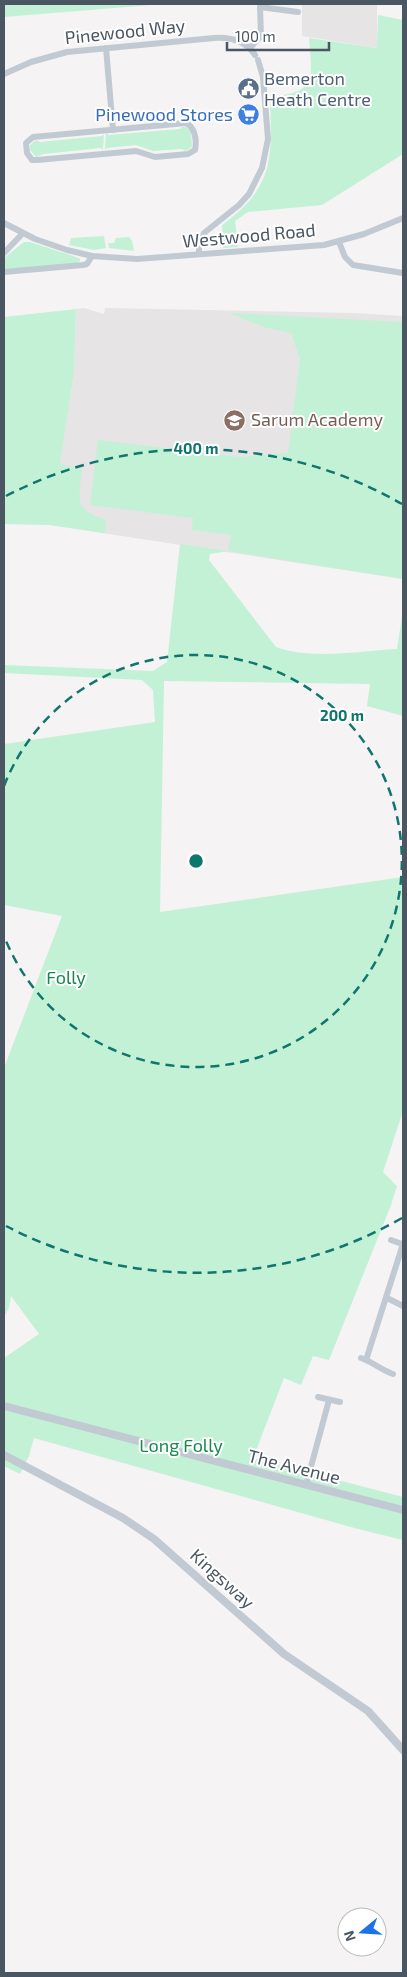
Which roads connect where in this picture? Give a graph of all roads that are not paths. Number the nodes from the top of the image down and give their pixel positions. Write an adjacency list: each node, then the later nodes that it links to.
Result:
1 (298, 12): 3 (street)
2 (106, 48): 3 (street, Pinewood Way); 4 (street, Pinewood Way); 5 (street)
3 (250, 48): 11 (street)
4 (4, 74)
5 (113, 130): 5 (street)
6 (403, 218): 9 (street, Westwood Road)
7 (4, 223): 8 (street, Westwood Road)
8 (24, 233): 10 (street); 12 (street, Westwood Road)
9 (339, 242): 11 (street, Westwood Road); 14 (street)
10 (4, 252)
11 (199, 254): 12 (street, Westwood Road)
12 (92, 256): 13 (street, Westwood Road)
13 (4, 272)
14 (403, 273)
15 (391, 1240): 16 (street)
16 (403, 1244): 17 (street)
17 (387, 1298): 18 (street); 19 (street)
18 (403, 1306)
19 (393, 1374)
20 (318, 1397): 21 (street)
21 (329, 1400): 22 (street); 25 (street)
22 (340, 1402)
23 (4, 1406): 25 (street, The Avenue)
24 (4, 1455): 27 (street, Kingsway)
25 (306, 1485): 26 (street, The Avenue)
26 (403, 1507)
27 (403, 1750)

